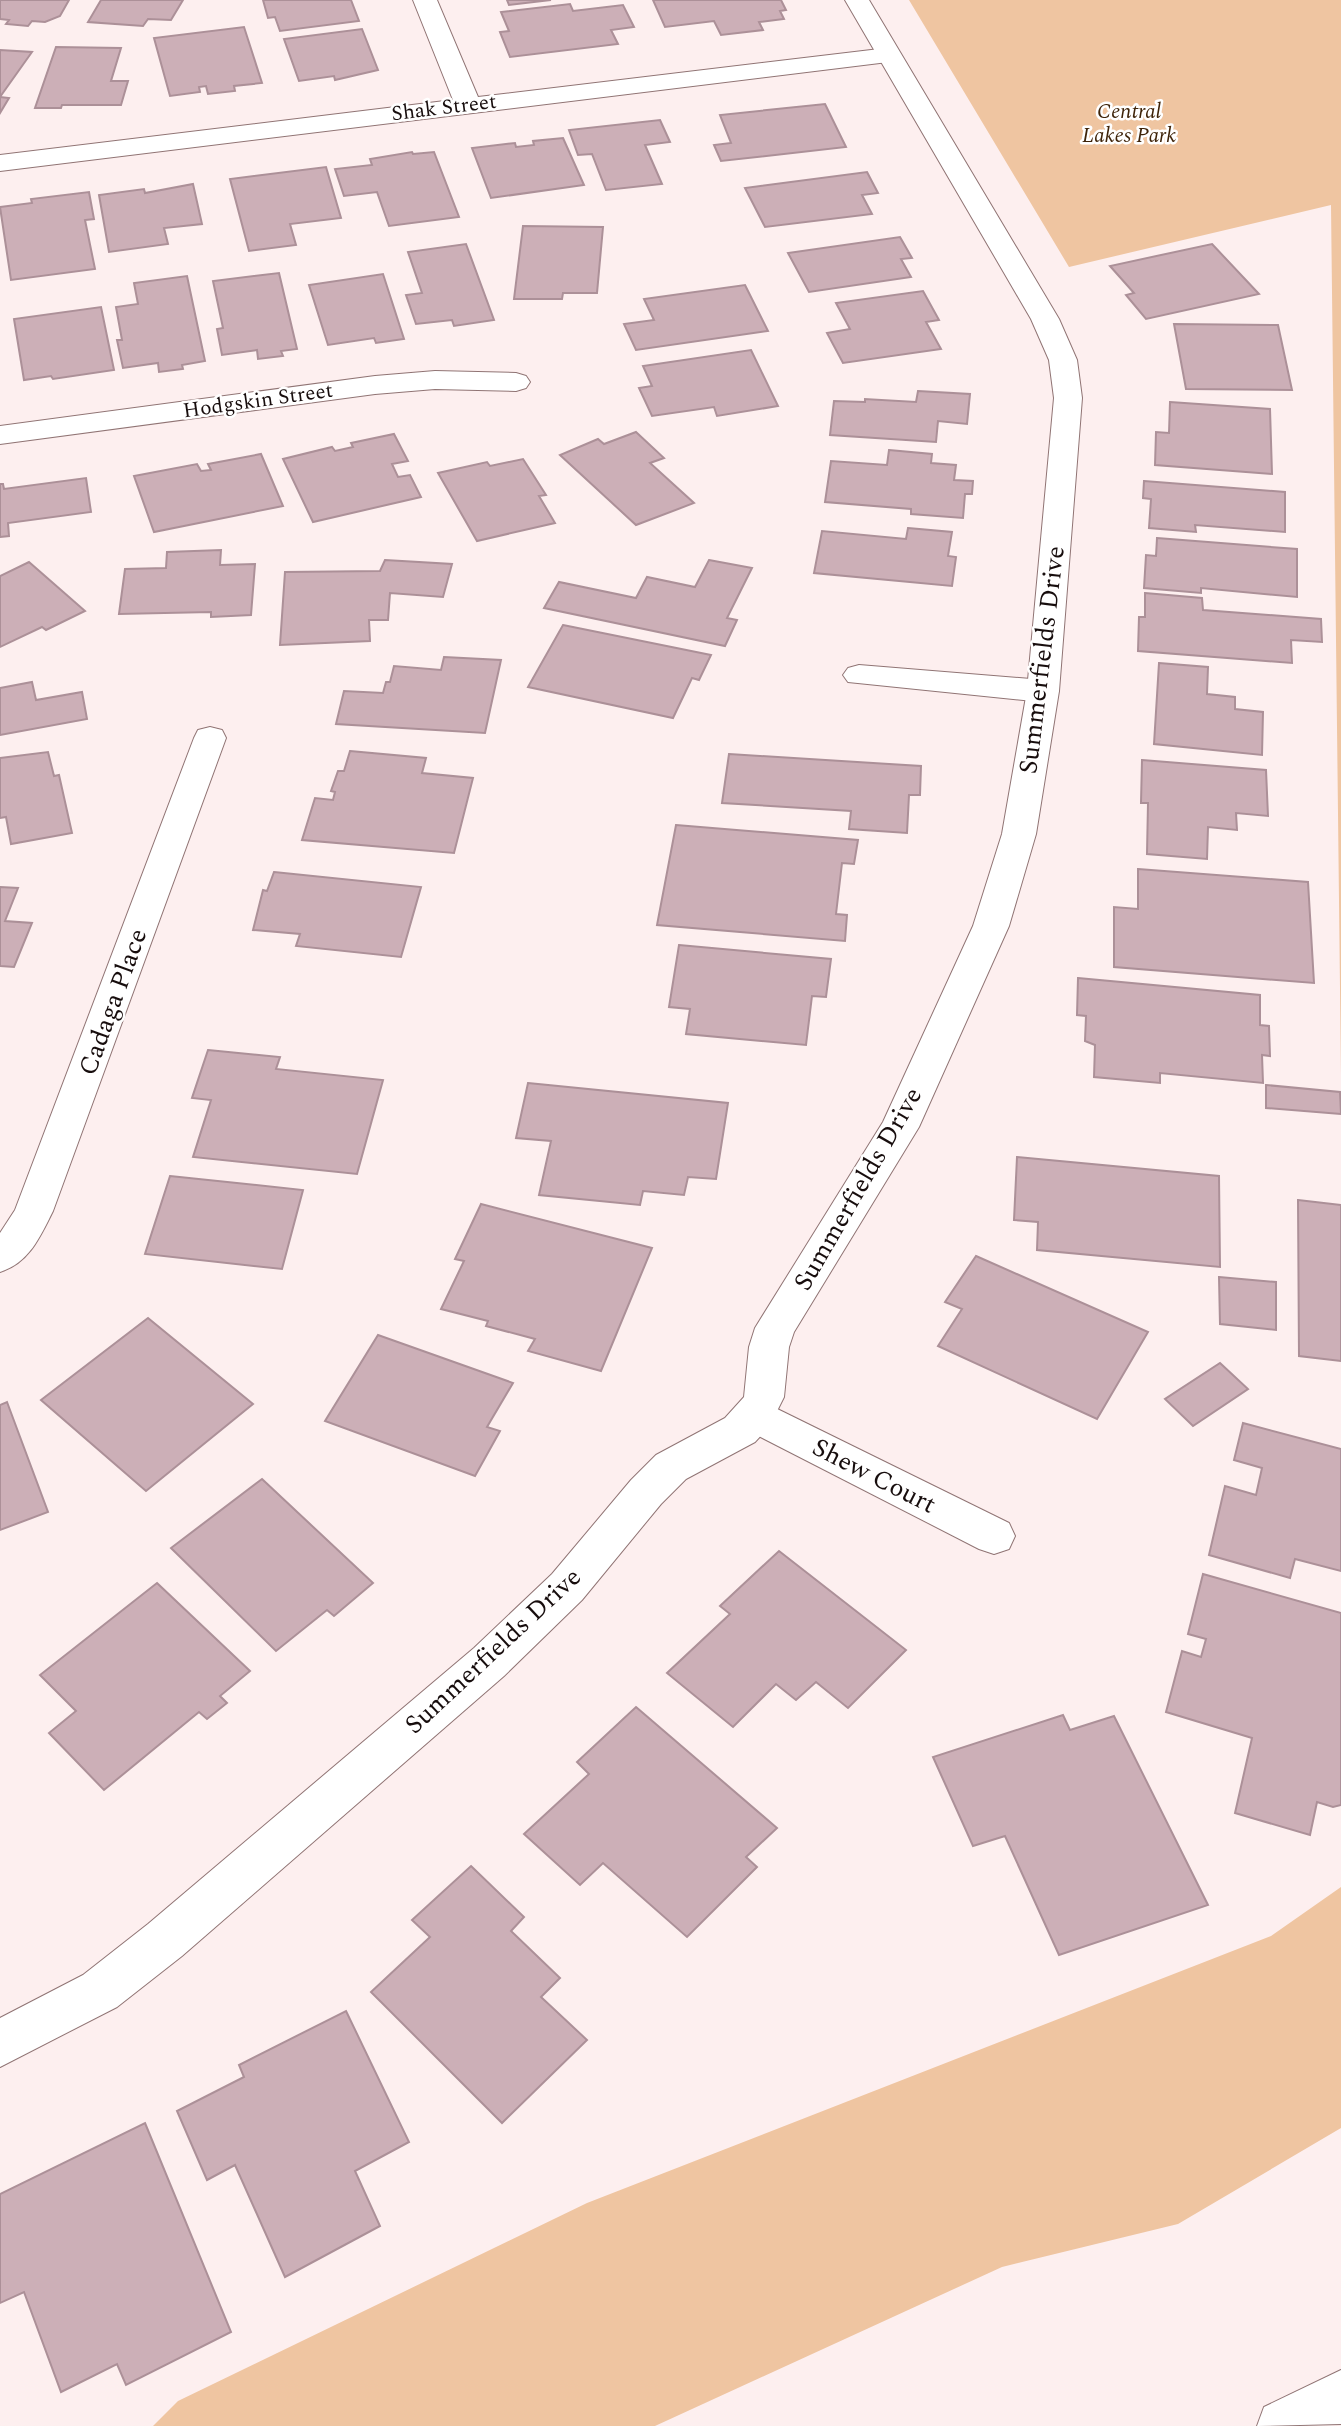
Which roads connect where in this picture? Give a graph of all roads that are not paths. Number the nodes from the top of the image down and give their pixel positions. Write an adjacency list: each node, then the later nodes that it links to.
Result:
1 (425, 0): 4 (main road)
2 (857, 0): 3 (main road, Summerfields Drive)
3 (887, 55): 4 (main road, Shak Street); 9 (main road, Summerfields Drive)
4 (468, 106): 5 (main road, Shak Street)
5 (0, 163)
6 (516, 382): 7 (main road, Hodgskin Street)
7 (0, 435)
8 (859, 675): 9 (main road)
9 (1043, 691): 12 (main road, Summerfields Drive)
10 (210, 738): 11 (main road, Cadaga Place)
11 (0, 1257)
12 (755, 1415): 13 (main road, Shew Court); 14 (main road, Summerfields Drive)
13 (994, 1536)
14 (0, 2043)
15 (1341, 2396): 16 (main road)
16 (1283, 2426)

